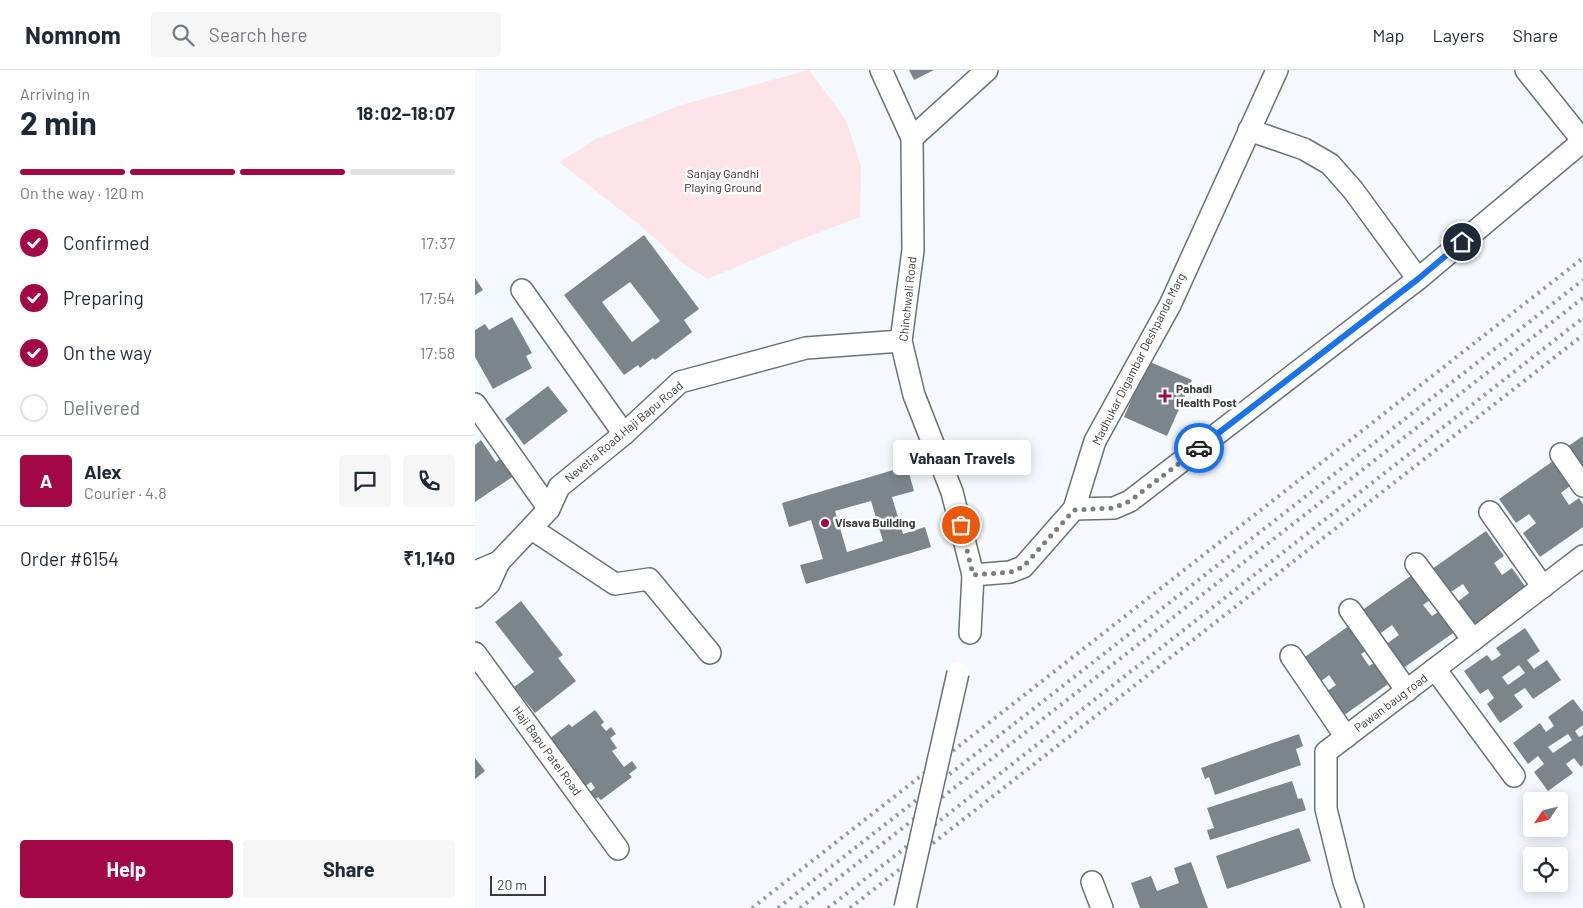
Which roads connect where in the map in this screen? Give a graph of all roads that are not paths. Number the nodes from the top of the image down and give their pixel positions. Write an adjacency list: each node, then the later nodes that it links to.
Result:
1 (881, 70): 6 (street, Chinchwali Road)
2 (987, 70): 6 (street)
3 (1277, 70): 5 (street, Madhukar Digambar Deshpande Marg)
4 (1526, 70): 7 (street)
5 (1249, 130): 8 (street); 16 (street, Madhukar Digambar Deshpande Marg)
6 (912, 138): 10 (street, Chinchwali Road)
7 (1583, 141): 8 (street)
8 (1418, 279): 16 (street)
9 (522, 290): 12 (street)
10 (901, 341): 12 (street, Nevetia Road,Haji Bapu Road); 23 (street, Chinchwali Road)
11 (475, 404): 15 (street)
12 (623, 434): 15 (street, Nevetia Road,Haji Bapu Road)
13 (1561, 454): 14 (street)
14 (1583, 486)
15 (549, 509): 18 (street, Nevetia Road,Haji Bapu Road)
16 (1074, 510): 23 (street)
17 (1490, 512): 24 (street)
18 (532, 529): 20 (street, Nevetia Road,Haji Bapu Road); 30 (street)
19 (1583, 556): 24 (street, Pawan baug road)
20 (499, 562): 22 (street); 25 (street)
21 (1416, 564): 28 (street)
22 (475, 572)
23 (973, 575): 27 (street, Chinchwali Road)
24 (1543, 587): 28 (street, Pawan baug road)
25 (476, 595)
26 (1349, 610): 34 (street)
27 (970, 633)
28 (1473, 640): 32 (street, Pawan baug road)
29 (475, 653): 37 (street, Haji Bapu Patel Road)
30 (710, 653)
31 (1291, 656): 35 (street)
32 (1435, 669): 34 (street, Pawan baug road); 36 (street)
33 (958, 673): 39 (street, bridge)
34 (1407, 691): 35 (street, Pawan baug road)
35 (1346, 737): 41 (street, Pawan baug road)
36 (1514, 776)
37 (618, 849)
38 (1092, 882): 40 (street)
39 (905, 908)
40 (1103, 908)
41 (1353, 908)

